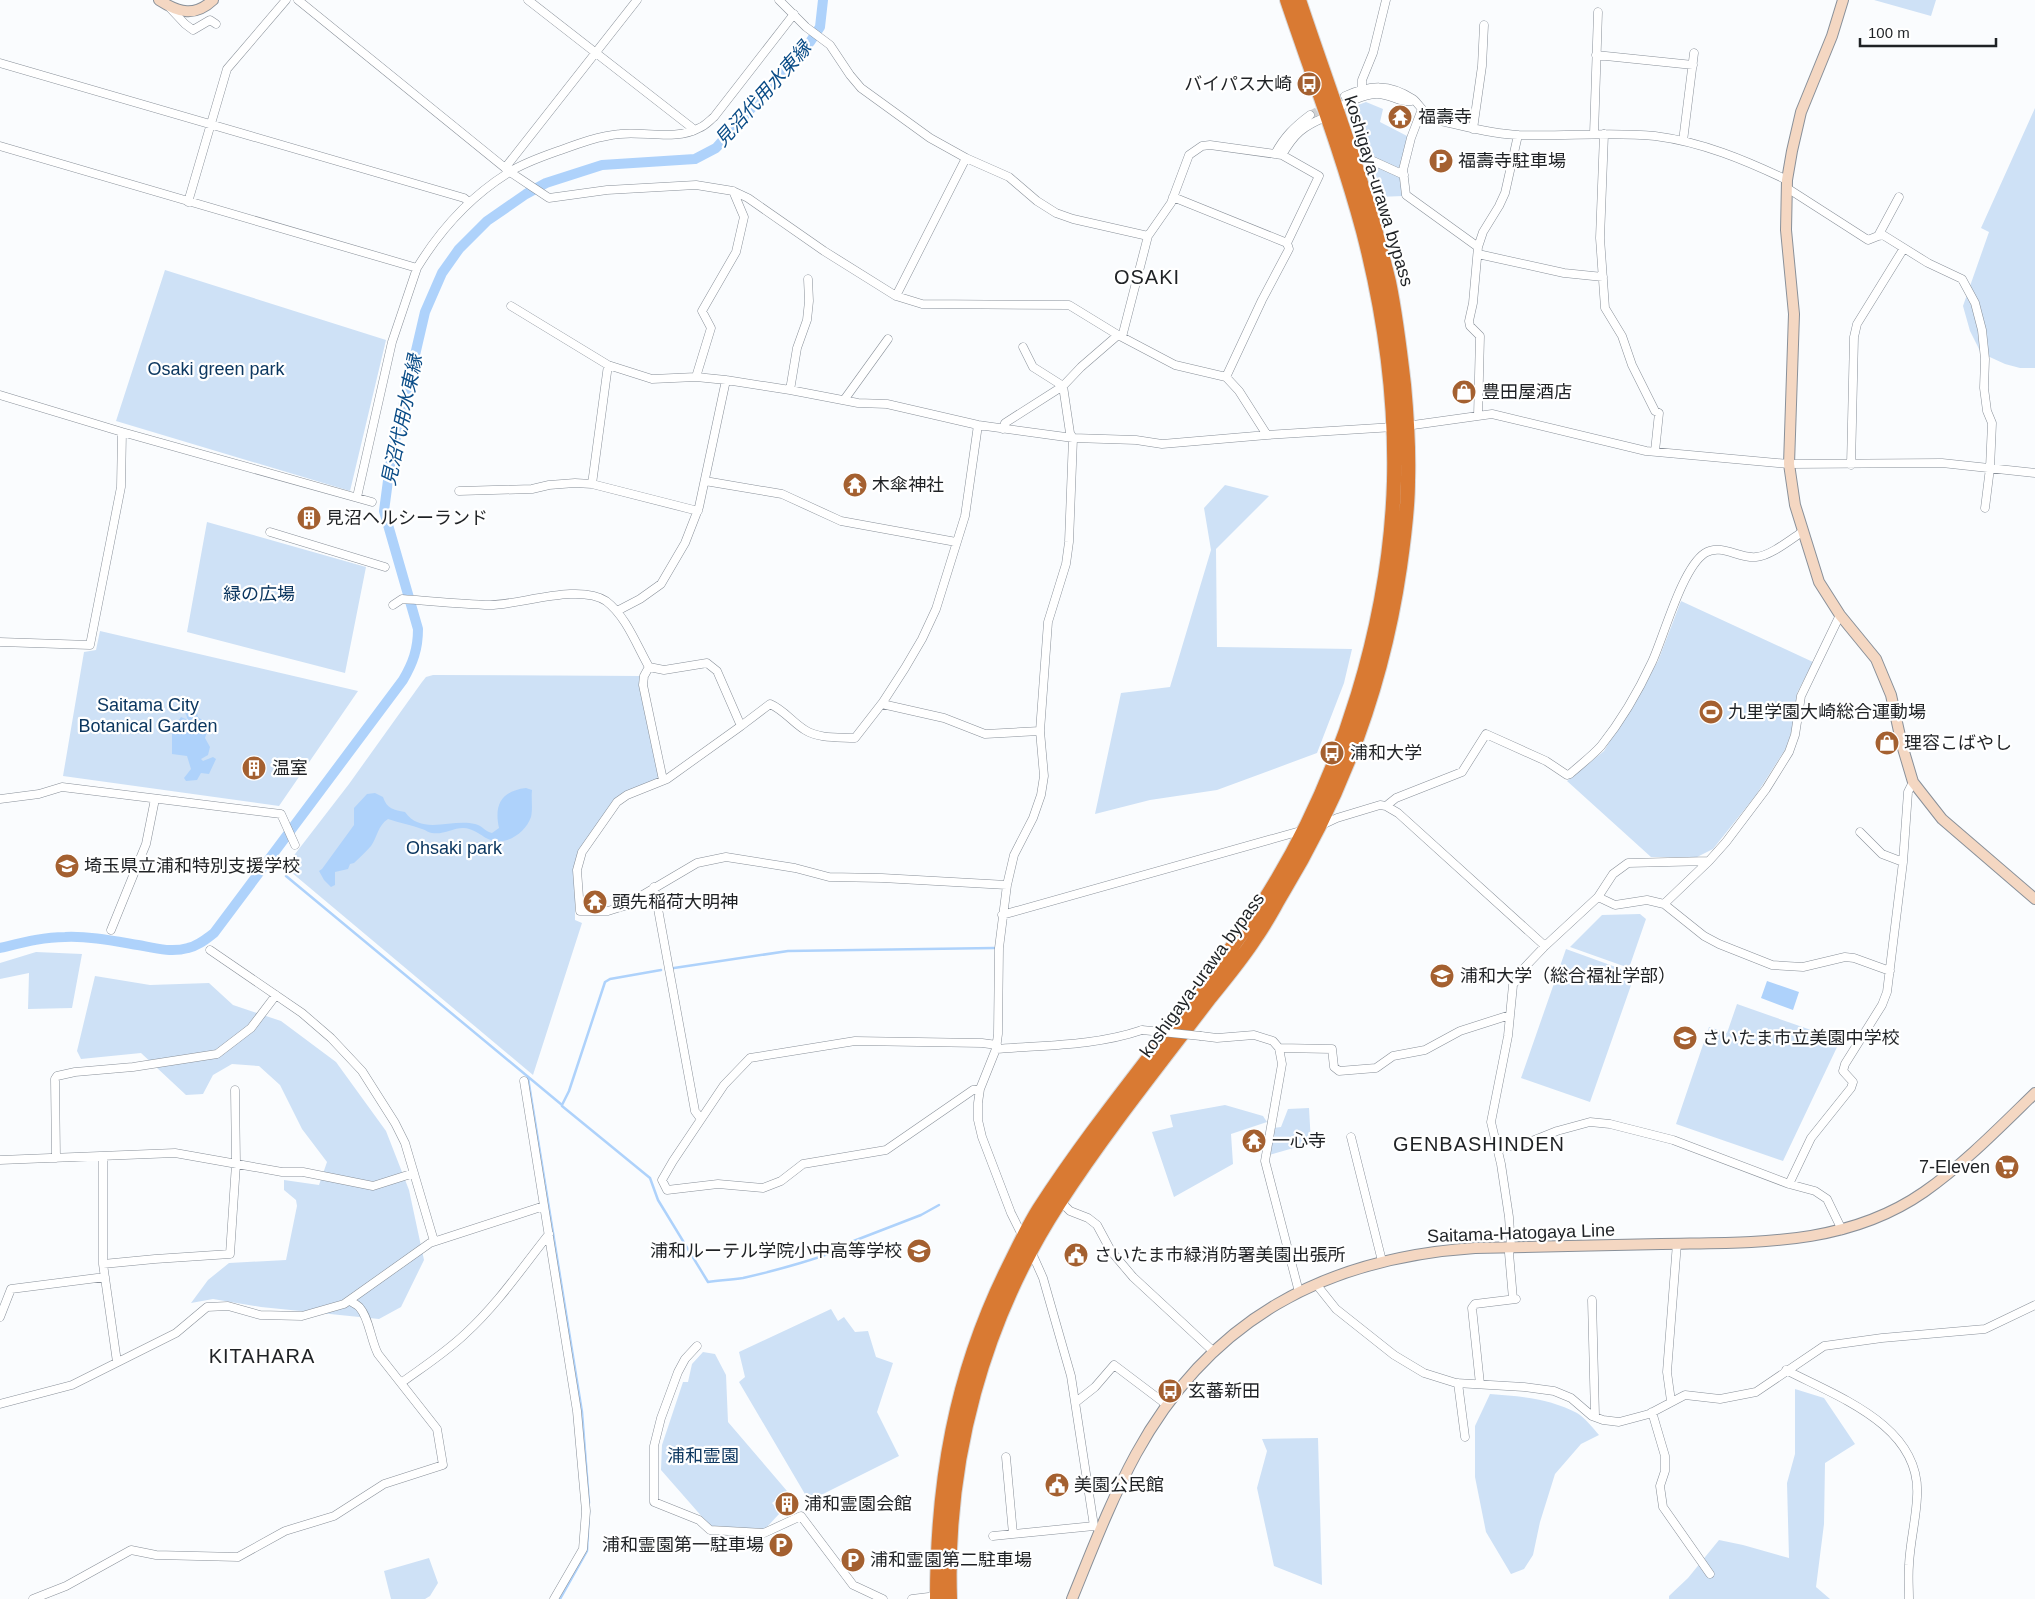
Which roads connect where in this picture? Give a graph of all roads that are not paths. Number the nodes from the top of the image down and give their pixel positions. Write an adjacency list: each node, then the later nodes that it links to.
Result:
1 (214, 0): 11 (main road)
2 (286, 0): 17 (street)
3 (298, 0): 40 (street)
4 (528, 0): 18 (street)
5 (638, 0): 18 (street)
6 (779, 0): 13 (street)
7 (1287, 0): 27 (highway, koshigaya-urawa bypass)
8 (1299, 0): 27 (highway, koshigaya-urawa bypass)
9 (1386, 0): 23 (street)
10 (1843, 0): 42 (main road)
11 (164, 2): 14 (street)
12 (1598, 12): 20 (street)
13 (794, 14): 31 (street); 39 (street)
14 (216, 24)
15 (1484, 25): 30 (street)
16 (238, 41): 17 (street)
17 (246, 47): 29 (street)
18 (595, 53): 31 (street); 40 (street)
19 (1694, 53): 22 (street)
20 (1596, 56): 22 (street); 32 (street)
21 (0, 63): 29 (street)
22 (1693, 65): 35 (street)
23 (1362, 88): 24 (street); 25 (street)
24 (1345, 96)
25 (1414, 100): 26 (street); 27 (street)
26 (1422, 109): 30 (street); 41 (street)
27 (1331, 113): 37 (street); 71 (highway, koshigaya-urawa bypass)
28 (1310, 116): 37 (street)
29 (211, 124): 46 (street); 47 (street)
30 (1473, 129): 34 (street)
31 (693, 131): 40 (street)
32 (1594, 134): 33 (street); 34 (street)
33 (1604, 134): 35 (street); 54 (street)
34 (1518, 135): 52 (street)
35 (1683, 141): 42 (street)
36 (0, 146): 46 (street)
37 (1278, 154): 44 (street); 50 (street)
38 (1360, 155): 41 (street)
39 (966, 158): 48 (street); 56 (street)
40 (507, 170): 43 (street); 47 (street)
41 (1404, 174): 52 (street)
42 (1787, 184): 49 (street); 77 (main road)
43 (733, 191): 56 (street); 62 (street)
44 (1173, 197): 48 (street); 50 (street)
45 (1899, 197): 49 (street)
46 (188, 202): 53 (street)
47 (469, 202): 53 (street)
48 (1148, 236): 58 (street)
49 (1878, 236): 51 (street)
50 (1288, 243): 63 (street)
51 (1904, 248): 78 (street); 79 (street)
52 (1478, 250): 54 (street); 69 (street)
53 (417, 268): 84 (street)
54 (1603, 277): 76 (street)
55 (808, 279): 66 (street)
56 (896, 296): 58 (street)
57 (511, 306): 61 (street)
58 (1120, 336): 63 (street); 65 (street)
59 (888, 340): 68 (street)
60 (1023, 348): 65 (street)
61 (608, 365): 62 (street); 82 (street)
62 (696, 377): 64 (street)
63 (1226, 377): 74 (street)
64 (726, 380): 66 (street); 81 (street)
65 (1063, 386): 72 (street); 75 (street)
66 (790, 390): 68 (street)
67 (0, 395): 73 (street)
68 (844, 400): 70 (street)
69 (1478, 416): 71 (street); 76 (street)
70 (978, 425): 72 (street); 90 (street)
71 (1400, 426): 74 (street); 105 (highway, koshigaya-urawa bypass); 106 (highway, koshigaya-urawa bypass)
72 (1003, 429): 75 (street)
73 (122, 432): 84 (street); 95 (street)
74 (1267, 435): 75 (street)
75 (1073, 438): 99 (street)
76 (1655, 451): 77 (street)
77 (1789, 464): 78 (street); 89 (main road)
78 (1851, 465): 79 (street)
79 (1990, 468): 80 (street); 86 (street)
80 (2035, 473)
81 (705, 481): 87 (street); 90 (street)
82 (592, 484): 83 (street); 87 (street)
83 (459, 491)
84 (357, 497): 85 (street)
85 (372, 502)
86 (1985, 508)
87 (698, 511): 93 (street)
88 (270, 532): 91 (street)
89 (1802, 532): 94 (main road); 104 (street)
90 (956, 542): 97 (street)
91 (385, 566)
92 (392, 606): 93 (street)
93 (617, 611): 96 (street)
94 (1840, 615): 101 (main road); 109 (street)
95 (0, 642)
96 (649, 667): 98 (street); 100 (street)
97 (882, 704): 98 (street); 99 (street)
98 (741, 726): 100 (street)
99 (1040, 731): 111 (street)
100 (663, 780): 112 (street)
101 (1913, 782): 110 (street); 114 (main road)
102 (0, 799): 103 (street)
103 (155, 799): 108 (street); 117 (street)
104 (1386, 806): 105 (street); 118 (street)
105 (1322, 825): 106 (street); 138 (highway, koshigaya-urawa bypass)
106 (1303, 830): 116 (street); 142 (highway, koshigaya-urawa bypass)
107 (1860, 832): 110 (street)
108 (295, 845)
109 (1709, 861): 113 (street); 115 (street)
110 (1903, 862): 120 (street)
111 (1007, 885): 112 (street); 116 (street)
112 (654, 887): 129 (street)
113 (1598, 897): 115 (street); 118 (street)
114 (2035, 899)
115 (1664, 904): 120 (street)
116 (1002, 915): 123 (street)
117 (111, 930)
118 (1545, 946): 122 (street)
119 (210, 950): 121 (street)
120 (1890, 972): 137 (street)
121 (276, 995): 133 (street); 136 (street)
122 (1510, 1015): 124 (street); 131 (street)
123 (996, 1047): 124 (street, bridge); 126 (street); 129 (street)
124 (1279, 1048): 151 (street)
125 (524, 1081): 139 (street)
126 (980, 1089): 129 (street); 142 (street)
127 (235, 1090): 135 (street)
128 (2035, 1094): 140 (main road, Saitama-Hatogaya Line)
129 (701, 1120)
130 (1351, 1136): 147 (street)
131 (1497, 1149): 137 (street); 145 (street)
132 (103, 1156): 133 (street); 135 (street); 148 (street)
133 (56, 1158): 134 (street)
134 (0, 1160)
135 (236, 1164): 136 (street); 148 (street)
136 (414, 1173): 143 (street)
137 (1789, 1184): 140 (street)
138 (1060, 1201): 146 (highway, koshigaya-urawa bypass); 157 (street)
139 (544, 1206): 141 (street); 143 (street)
140 (1842, 1230): 144 (main road, Saitama-Hatogaya Line)
141 (549, 1234): 160 (street); 177 (street)
142 (1024, 1237): 146 (street); 175 (highway, koshigaya-urawa bypass)
143 (434, 1241): 153 (street)
144 (1677, 1243): 145 (main road, Saitama-Hatogaya Line); 163 (street)
145 (1511, 1247): 147 (main road, Saitama-Hatogaya Line); 162 (street)
146 (1031, 1251): 164 (street); 175 (highway, koshigaya-urawa bypass)
147 (1382, 1261): 150 (main road, Saitama-Hatogaya Line)
148 (103, 1264): 149 (street)
149 (104, 1277): 155 (street); 158 (street)
150 (1316, 1284): 151 (main road, Saitama-Hatogaya Line); 161 (street)
151 (1299, 1292): 157 (main road, Saitama-Hatogaya Line)
152 (1592, 1300): 168 (street)
153 (350, 1301): 158 (street); 160 (street)
154 (2035, 1305): 159 (street)
155 (0, 1317)
156 (696, 1346): 178 (street)
157 (1214, 1352): 166 (main road, Saitama-Hatogaya Line)
158 (117, 1362): 165 (street)
159 (1786, 1370): 163 (street); 181 (street)
160 (400, 1382): 176 (street)
161 (1458, 1383): 162 (street); 169 (street)
162 (1480, 1384): 168 (street)
163 (1671, 1400): 167 (street)
164 (1076, 1402): 166 (street); 171 (street)
165 (0, 1404)
166 (1167, 1405): 171 (main road, Saitama-Hatogaya Line)
167 (1652, 1412): 168 (street); 174 (street)
168 (1595, 1416)
169 (1465, 1437)
170 (1006, 1457): 172 (street)
171 (1098, 1528): 172 (street); 180 (main road, Saitama-Hatogaya Line)
172 (1013, 1534): 173 (street)
173 (993, 1536)
174 (1710, 1574)
175 (942, 1598): 179 (street)
176 (33, 1599)
177 (554, 1599)
178 (883, 1599)
179 (912, 1599)
180 (1072, 1599)
181 (1910, 1599)

